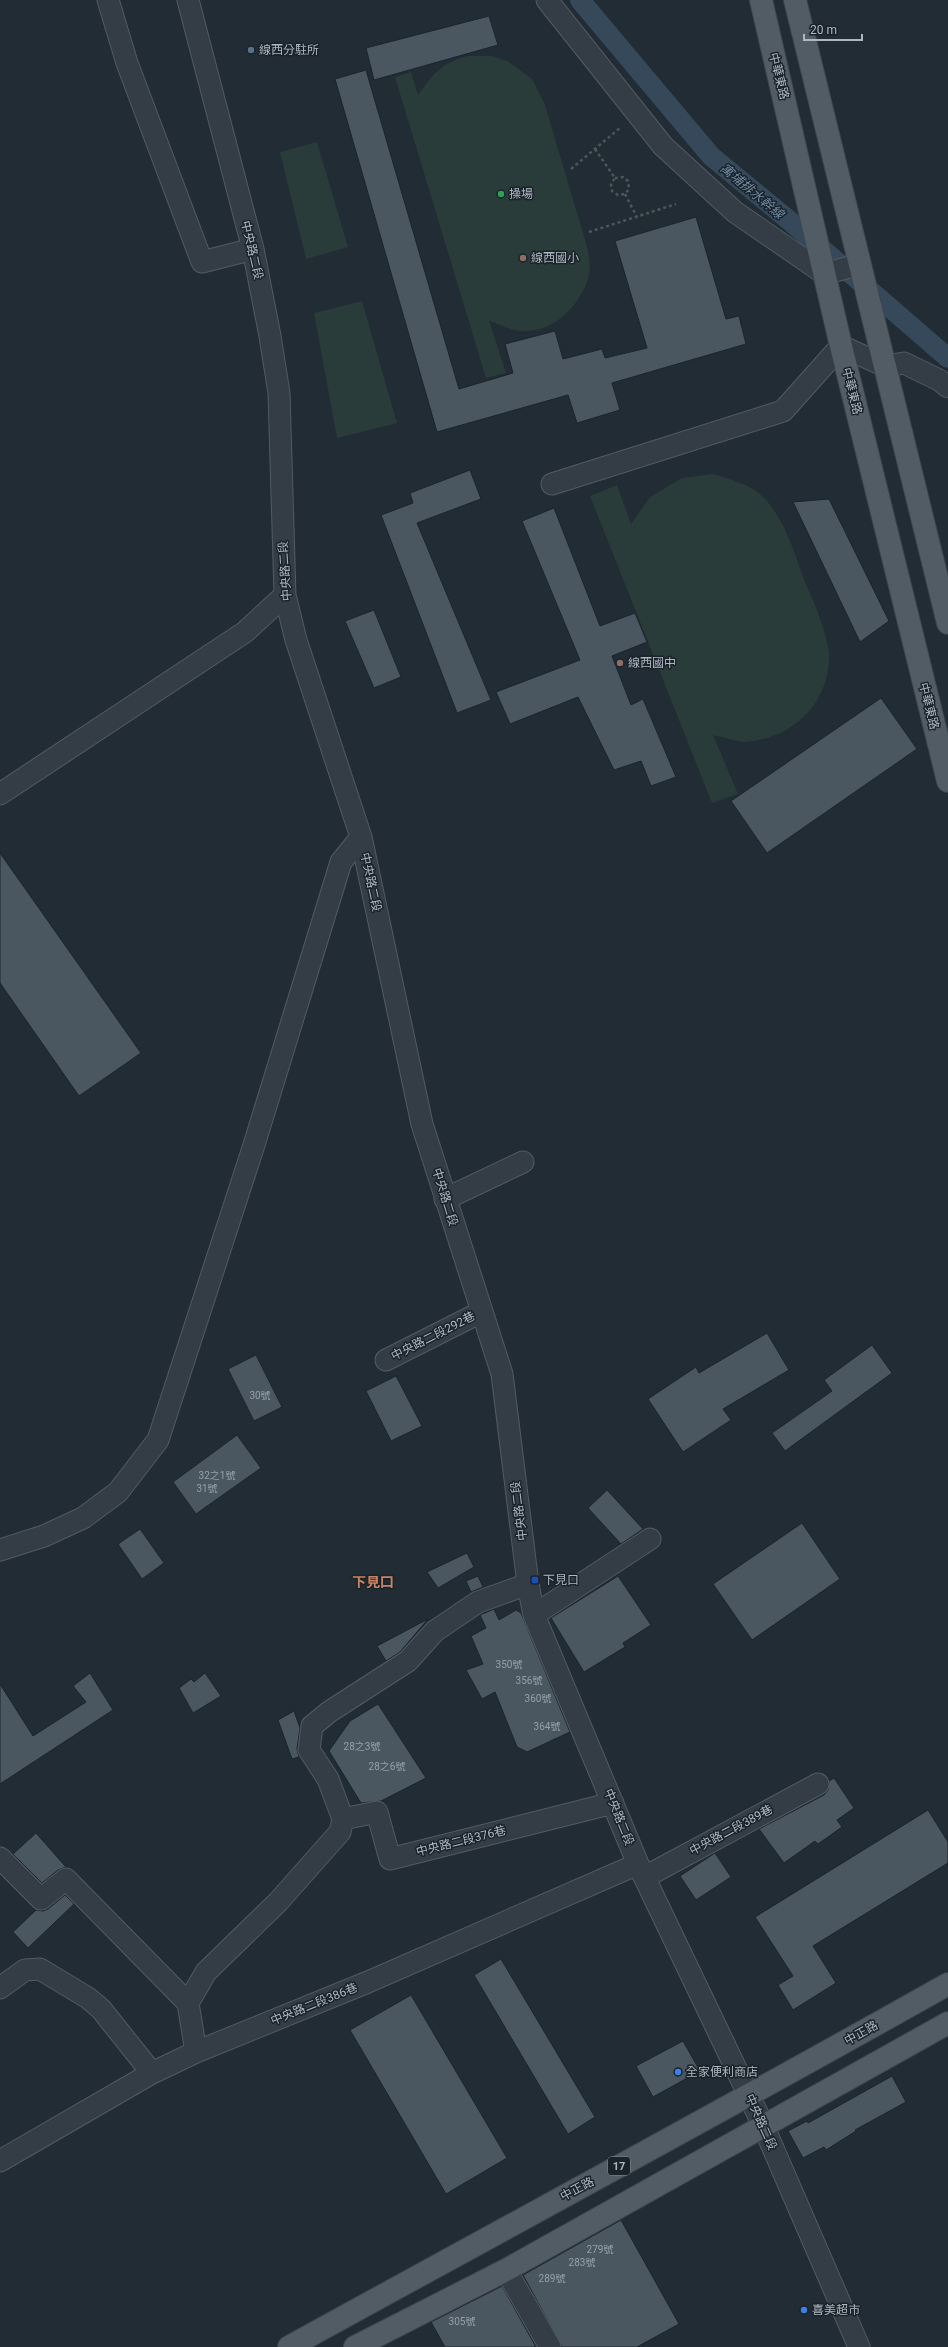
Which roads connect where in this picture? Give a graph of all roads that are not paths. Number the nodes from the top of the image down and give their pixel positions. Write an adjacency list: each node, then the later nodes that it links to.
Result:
1 (108, 0): 6 (street)
2 (188, 0): 6 (street, 中央路二段)
3 (547, 0): 8 (street)
4 (760, 0): 8 (main road, 中華東路)
5 (795, 0): 7 (main road)
6 (253, 249): 13 (street, 中央路二段)
7 (860, 264): 8 (street); 10 (main road)
8 (825, 274): 9 (main road, 中華東路)
9 (841, 346): 10 (street); 12 (street); 15 (main road, 中華東路)
10 (885, 366): 11 (street); 14 (main road)
11 (948, 387)
12 (552, 484)
13 (285, 595): 16 (street); 17 (street, 中央路二段)
14 (948, 623)
15 (948, 781)
16 (0, 794)
17 (361, 837): 19 (street, 中央路二段); 23 (street)
18 (523, 1162): 19 (street)
19 (445, 1199): 20 (street, 中央路二段)
20 (481, 1312): 21 (street, 中央路二段292巷); 24 (street, 中央路二段)
21 (386, 1360)
22 (650, 1540): 25 (street)
23 (0, 1550)
24 (528, 1584): 25 (street, 中央路二段); 28 (street)
25 (534, 1615): 27 (street, 中央路二段)
26 (818, 1784): 30 (street, 中央路二段389巷)
27 (613, 1803): 28 (street, 中央路二段376巷); 30 (street, 中央路二段)
28 (343, 1819): 33 (street)
29 (0, 1858): 33 (street)
30 (641, 1870): 35 (street, 中央路二段386巷); 37 (street, 中央路二段)
31 (948, 1984): 37 (main road, 中正路 / 17)
32 (0, 1988): 36 (street)
33 (188, 2003): 35 (street)
34 (948, 2023): 38 (main road)
35 (196, 2052): 36 (street, 中央路二段386巷)
36 (152, 2073): 39 (street, 中央路二段386巷)
37 (749, 2096): 38 (street, 中央路二段); 41 (main road, 中正路 / 17)
38 (763, 2125): 40 (main road); 44 (street, 中央路二段)
39 (0, 2161)
40 (506, 2270): 42 (main road); 43 (street)
41 (289, 2347)
42 (355, 2347)
43 (550, 2347)
44 (858, 2347)

